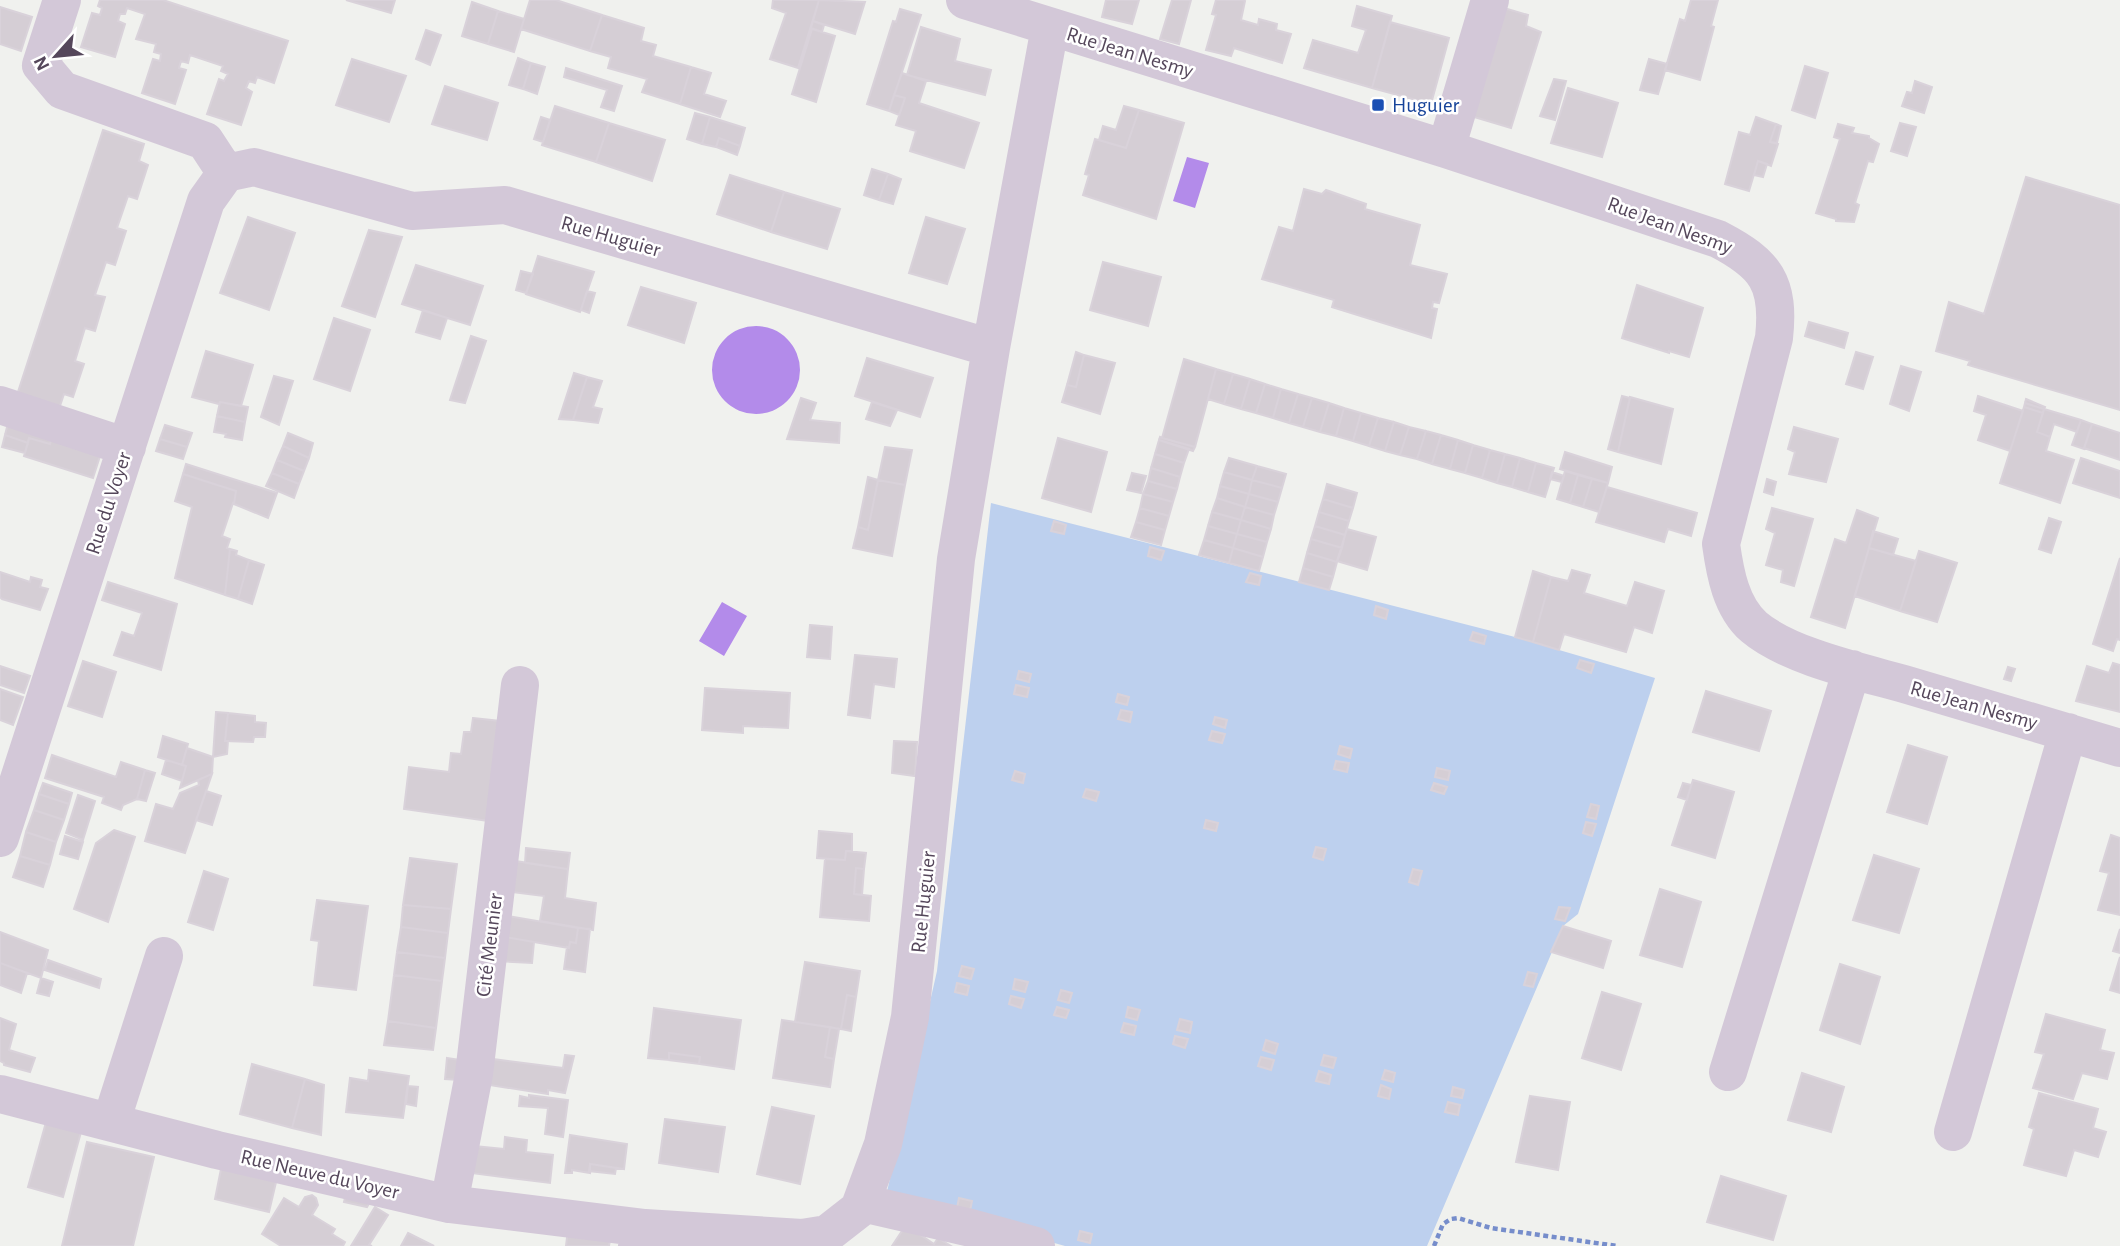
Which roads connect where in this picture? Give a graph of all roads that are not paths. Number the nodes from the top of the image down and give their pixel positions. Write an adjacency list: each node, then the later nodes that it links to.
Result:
1 (62, 0): 6 (street)
2 (965, 0): 4 (street, Rue Jean Nesmy)
3 (1490, 0): 5 (street)
4 (1050, 27): 5 (street, Rue Jean Nesmy); 7 (street, Rue Huguier)
5 (1446, 149): 10 (street, Rue Jean Nesmy)
6 (226, 173): 7 (street, Rue Huguier); 9 (street, Rue du Voyer)
7 (991, 348): 21 (street, Rue Huguier)
8 (0, 405): 9 (street)
9 (127, 447): 14 (street, Rue du Voyer)
10 (1852, 669): 12 (street, Rue Jean Nesmy); 16 (street)
11 (520, 685): 20 (street, Cité Meunier)
12 (2068, 733): 13 (street, Rue Jean Nesmy); 19 (street)
13 (2120, 748)
14 (0, 838)
15 (164, 956): 18 (street)
16 (1728, 1072)
17 (0, 1094): 18 (street, Rue Neuve du Voyer)
18 (111, 1122): 20 (street, Rue Neuve du Voyer)
19 (1953, 1132)
20 (449, 1203): 22 (street, Rue Neuve du Voyer)
21 (862, 1203): 22 (street, Rue Huguier); 23 (street)
22 (641, 1237)
23 (1036, 1246)

